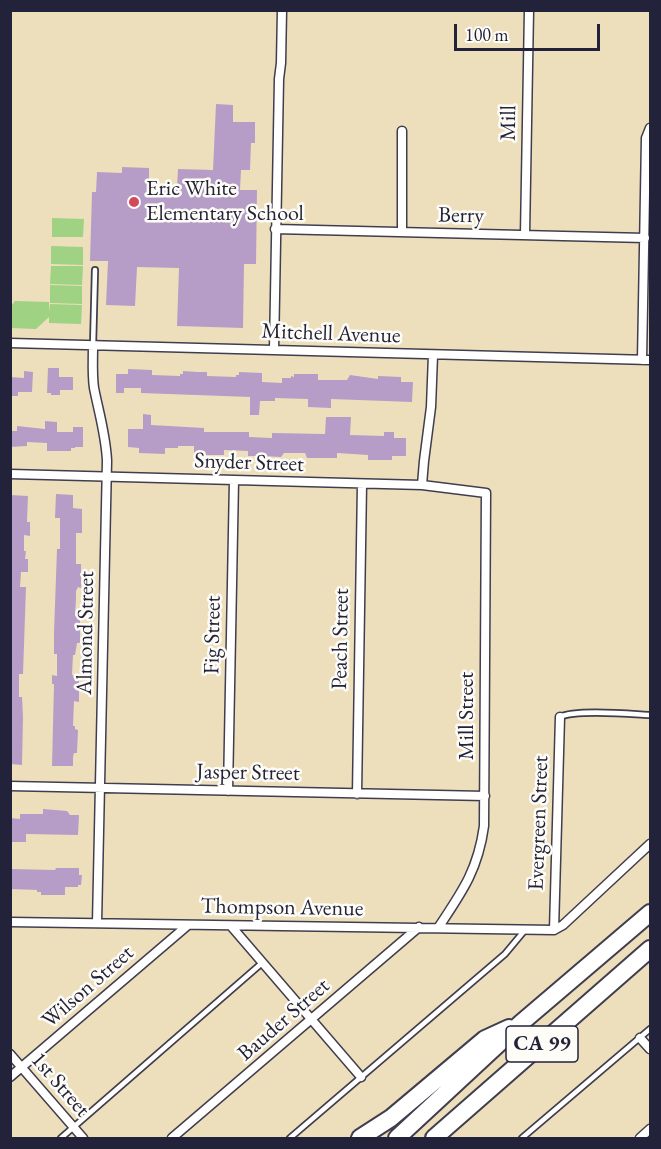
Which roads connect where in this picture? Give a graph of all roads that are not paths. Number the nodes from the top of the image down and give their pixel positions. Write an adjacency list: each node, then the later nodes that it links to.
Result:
1 (282, 10): 5 (street)
2 (529, 10): 7 (street, Mill)
3 (651, 128): 8 (street)
4 (402, 131): 6 (street)
5 (276, 229): 6 (street, Berry); 12 (street)
6 (402, 232): 7 (street, Berry)
7 (525, 235): 8 (street, Berry)
8 (645, 238): 14 (street)
9 (95, 270): 11 (lane)
10 (10, 344): 11 (street, Mitchell Avenue)
11 (93, 345): 12 (street, Mitchell Avenue); 16 (street, Almond Street)
12 (274, 351): 13 (street, Mitchell Avenue)
13 (433, 355): 14 (street, Mitchell Avenue); 19 (street)
14 (646, 360)
15 (10, 474): 16 (street, Snyder Street)
16 (107, 477): 17 (street, Snyder Street); 24 (street, Almond Street)
17 (234, 480): 18 (street, Snyder Street); 25 (street, Fig Street)
18 (362, 484): 19 (street, Snyder Street); 26 (street, Peach Street)
19 (422, 485): 20 (street, Snyder Street)
20 (486, 493): 27 (street, Mill Street)
21 (651, 715): 22 (lane)
22 (560, 717): 37 (street, Evergreen Street)
23 (10, 786): 24 (street, Jasper Street)
24 (100, 788): 25 (street, Jasper Street); 31 (street, Almond Street)
25 (228, 791): 26 (street, Jasper Street)
26 (357, 794): 27 (street, Jasper Street)
27 (485, 796): 35 (street, Mill Street)
28 (651, 844): 37 (street)
29 (651, 913): 41 (highway, CA 99)
30 (10, 922): 31 (street, Thompson Avenue)
31 (97, 923): 32 (street, Thompson Avenue)
32 (188, 925): 33 (street, Thompson Avenue); 46 (street, Wilson Street)
33 (231, 926): 34 (street, Thompson Avenue); 39 (street)
34 (419, 927): 35 (street, Thompson Avenue); 40 (street, Bauder Street)
35 (438, 928): 36 (street, Thompson Avenue)
36 (525, 930): 37 (street, Thompson Avenue); 48 (lane)
37 (554, 930)
38 (651, 949): 57 (highway, CA 99)
39 (262, 963): 40 (street); 49 (lane)
40 (312, 1021): 48 (street); 53 (street, Bauder Street)
41 (521, 1023): 55 (highway); 56 (highway, CA 99)
42 (651, 1029): 43 (lane)
43 (640, 1038): 44 (street); 58 (lane)
44 (651, 1049)
45 (10, 1054): 46 (street, 1st Street)
46 (22, 1067): 47 (street, Wilson Street); 49 (street, 1st Street)
47 (10, 1077)
48 (361, 1077): 54 (lane)
49 (74, 1128): 51 (lane); 52 (street, 1st Street)
50 (651, 1129): 59 (street)
51 (61, 1138)
52 (83, 1138)
53 (172, 1138)
54 (290, 1138)
55 (360, 1138)
56 (397, 1138)
57 (436, 1138)
58 (522, 1138)
59 (640, 1138)

